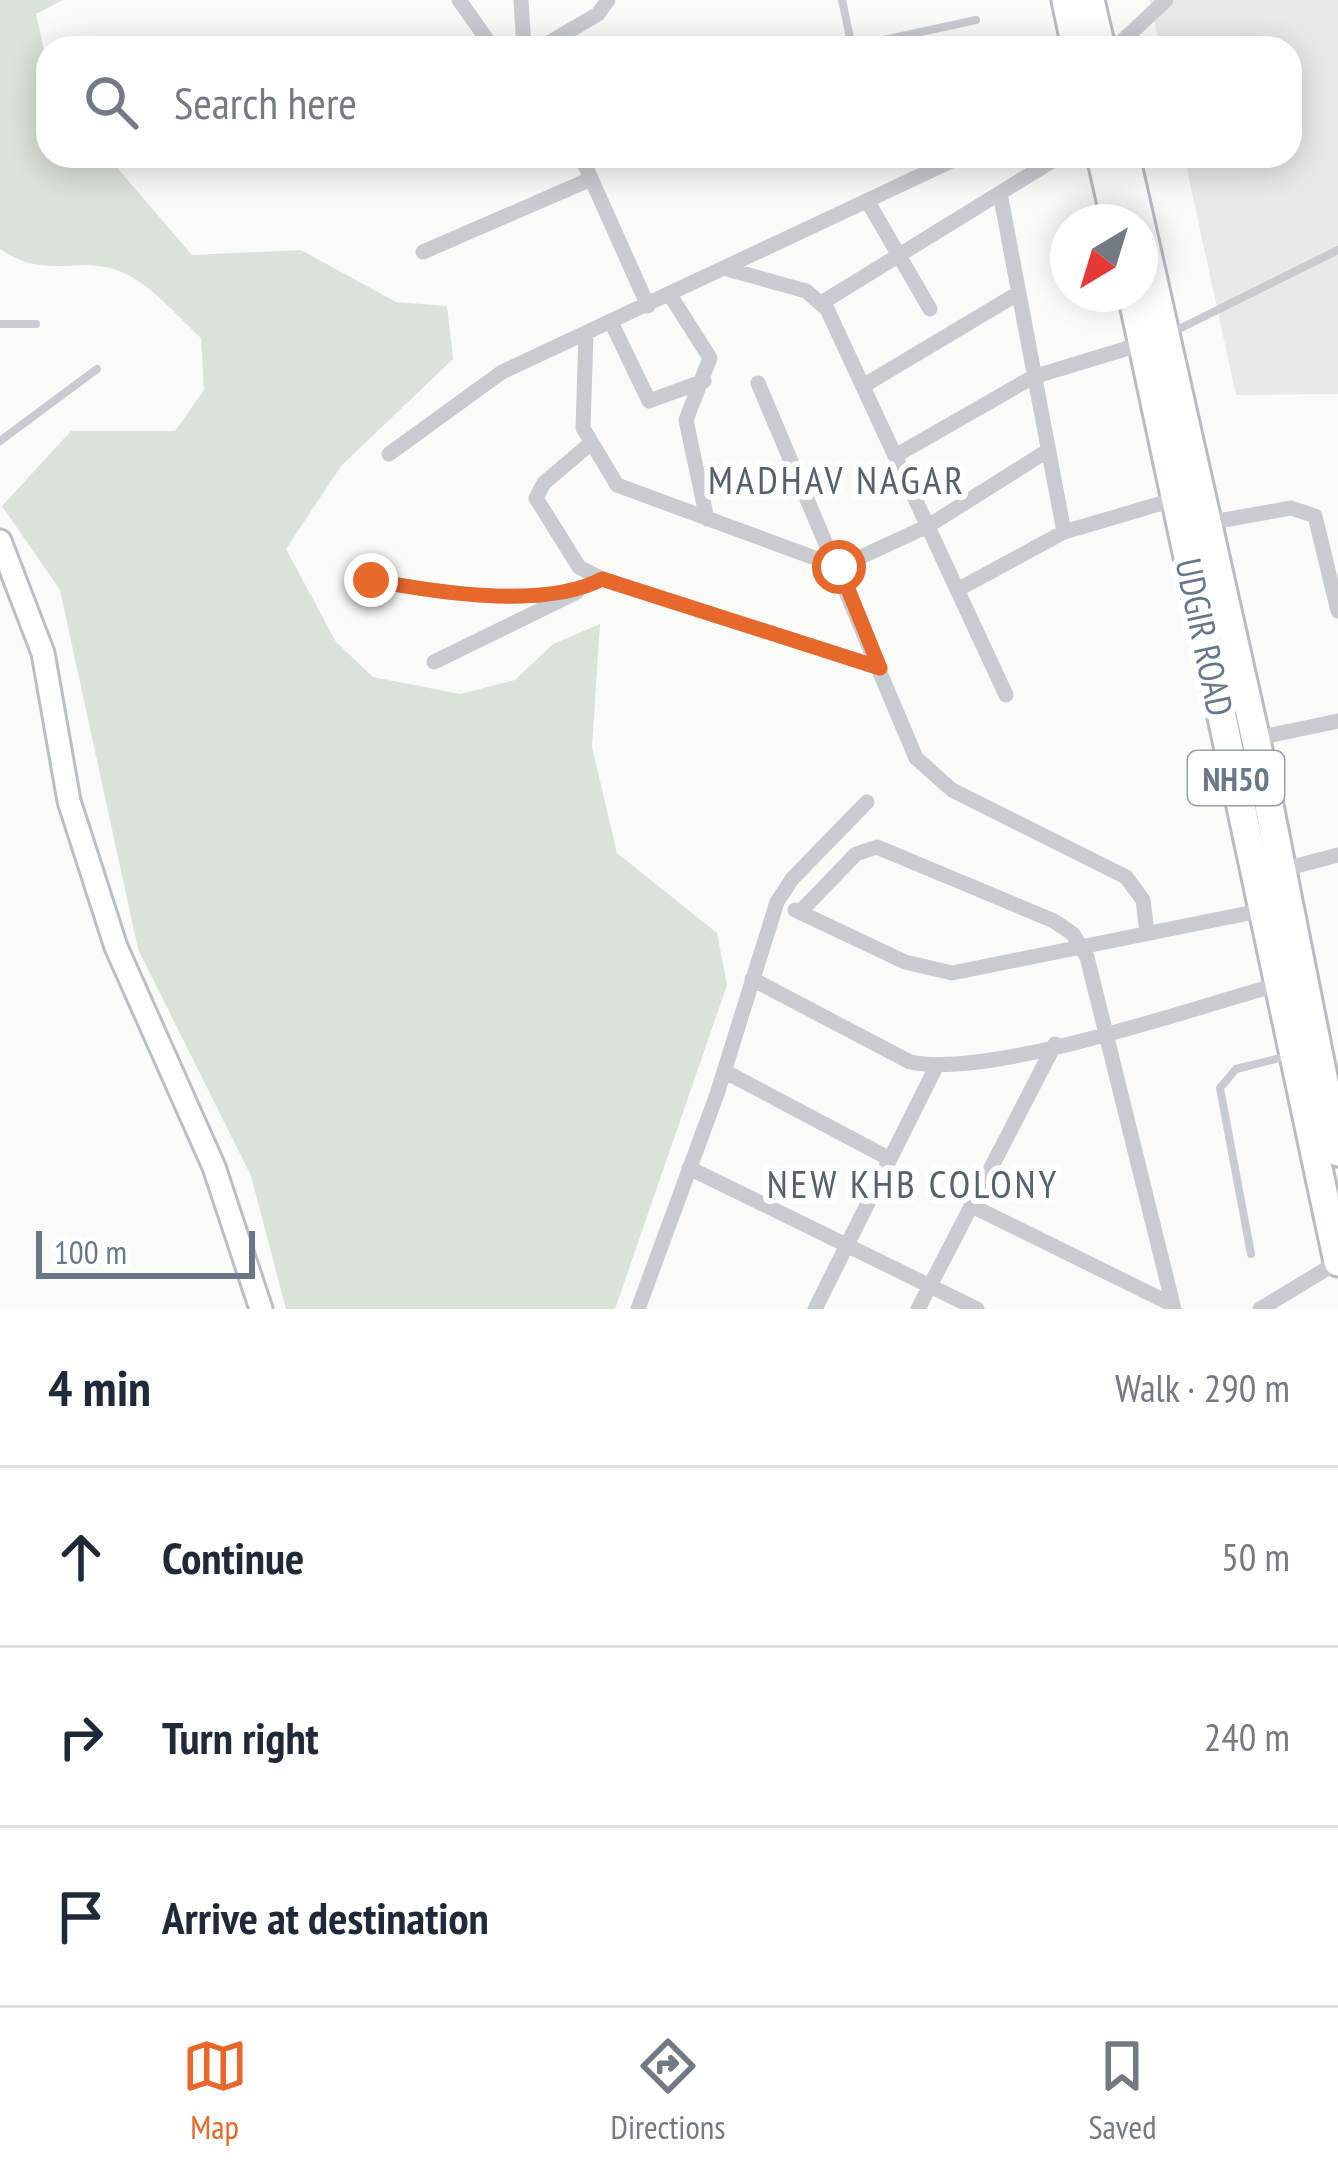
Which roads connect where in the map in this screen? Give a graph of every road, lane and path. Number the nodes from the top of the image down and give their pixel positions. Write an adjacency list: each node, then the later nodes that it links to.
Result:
1 (459, 0): 9 (street)
2 (521, 0): 10 (street)
3 (608, 0): 11 (street)
4 (842, 0): 12 (lane)
5 (1066, 0): 14 (highway)
6 (1090, 0): 15 (highway)
7 (1166, 0): 16 (street)
8 (976, 20): 13 (lane)
9 (485, 36)
10 (523, 36)
11 (560, 36)
12 (848, 36)
13 (904, 36)
14 (1074, 36)
15 (1098, 36)
16 (1128, 36)
17 (588, 168): 22 (street)
18 (937, 168): 24 (street)
19 (1041, 168): 23 (street)
20 (1104, 168): 25 (highway)
21 (1128, 168): 26 (highway, UDGIR ROAD / NH50)
22 (591, 179): 28 (street); 34 (street)
23 (1000, 193): 29 (street); 31 (street)
24 (868, 202): 29 (street); 30 (street)
25 (1112, 204)
26 (1136, 204)
27 (1338, 250): 42 (lane)
28 (423, 252)
29 (898, 254): 33 (street); 35 (street)
30 (727, 269): 32 (street); 33 (street)
31 (1017, 293): 44 (street); 47 (street)
32 (670, 295): 34 (street); 45 (street)
33 (823, 302): 47 (street)
34 (648, 306): 38 (street)
35 (929, 309)
36 (1141, 312): 42 (highway, UDGIR ROAD / NH50)
37 (1151, 312): 42 (highway, UDGIR ROAD / NH50)
38 (611, 322): 41 (street); 45 (street)
39 (36, 324): 40 (lane)
40 (0, 325)
41 (586, 334): 49 (street); 51 (street)
42 (1154, 339): 44 (street); 53 (highway, UDGIR ROAD / NH50); 55 (highway, UDGIR ROAD / NH50)
43 (97, 369): 48 (lane)
44 (1033, 377): 50 (street); 52 (street)
45 (704, 381): 54 (street)
46 (758, 383): 59 (street)
47 (863, 386): 52 (street)
48 (0, 441)
49 (591, 442): 54 (street); 60 (street)
50 (1047, 452): 56 (street); 57 (street)
51 (389, 454)
52 (895, 456): 56 (street)
53 (1176, 499): 57 (street); 69 (highway, UDGIR ROAD / NH50)
54 (707, 520): 59 (street)
55 (1207, 523): 64 (street); 70 (highway, UDGIR ROAD / NH50)
56 (928, 526): 59 (street); 62 (street)
57 (1064, 532): 62 (street)
58 (0, 541): 95 (main road)
59 (839, 567): 66 (street)
60 (602, 579): 63 (street); 66 (street)
61 (371, 580): 63 (street)
62 (957, 590): 67 (street)
63 (580, 591): 65 (street)
64 (1338, 611)
65 (434, 662)
66 (880, 668): 77 (street)
67 (1006, 695)
68 (1338, 722): 70 (street)
69 (1226, 731): 70 (street); 75 (highway, UDGIR ROAD / NH50)
70 (1256, 740): 73 (highway, UDGIR ROAD / NH50)
71 (867, 802): 74 (street)
72 (1338, 855): 73 (street)
73 (1281, 870): 86 (highway, UDGIR ROAD / NH50)
74 (777, 902): 76 (street); 79 (street)
75 (1264, 910): 77 (street); 80 (highway, UDGIR ROAD / NH50)
76 (800, 912): 78 (street); 78 (street)
77 (1147, 932): 78 (street)
78 (1082, 945): 81 (street)
79 (752, 979): 84 (street); 85 (street)
80 (1280, 984): 81 (street); 83 (highway, UDGIR ROAD / NH50)
81 (1105, 1031): 82 (street); 94 (street)
82 (1055, 1044): 84 (street); 89 (street)
83 (1295, 1054): 91 (lane); 92 (highway, UDGIR ROAD / NH50)
84 (936, 1067): 87 (street)
85 (724, 1071): 87 (street); 88 (street)
86 (1338, 1152)
87 (890, 1159): 90 (street)
88 (689, 1168): 90 (street); 96 (street)
89 (972, 1207): 93 (street); 94 (street)
90 (847, 1244): 93 (street); 97 (street)
91 (1251, 1254)
92 (1338, 1262): 100 (street)
93 (931, 1286): 98 (street); 99 (street)
94 (1174, 1307)
95 (261, 1309)
96 (638, 1309)
97 (814, 1309)
98 (918, 1309)
99 (977, 1309)
100 (1260, 1309)

